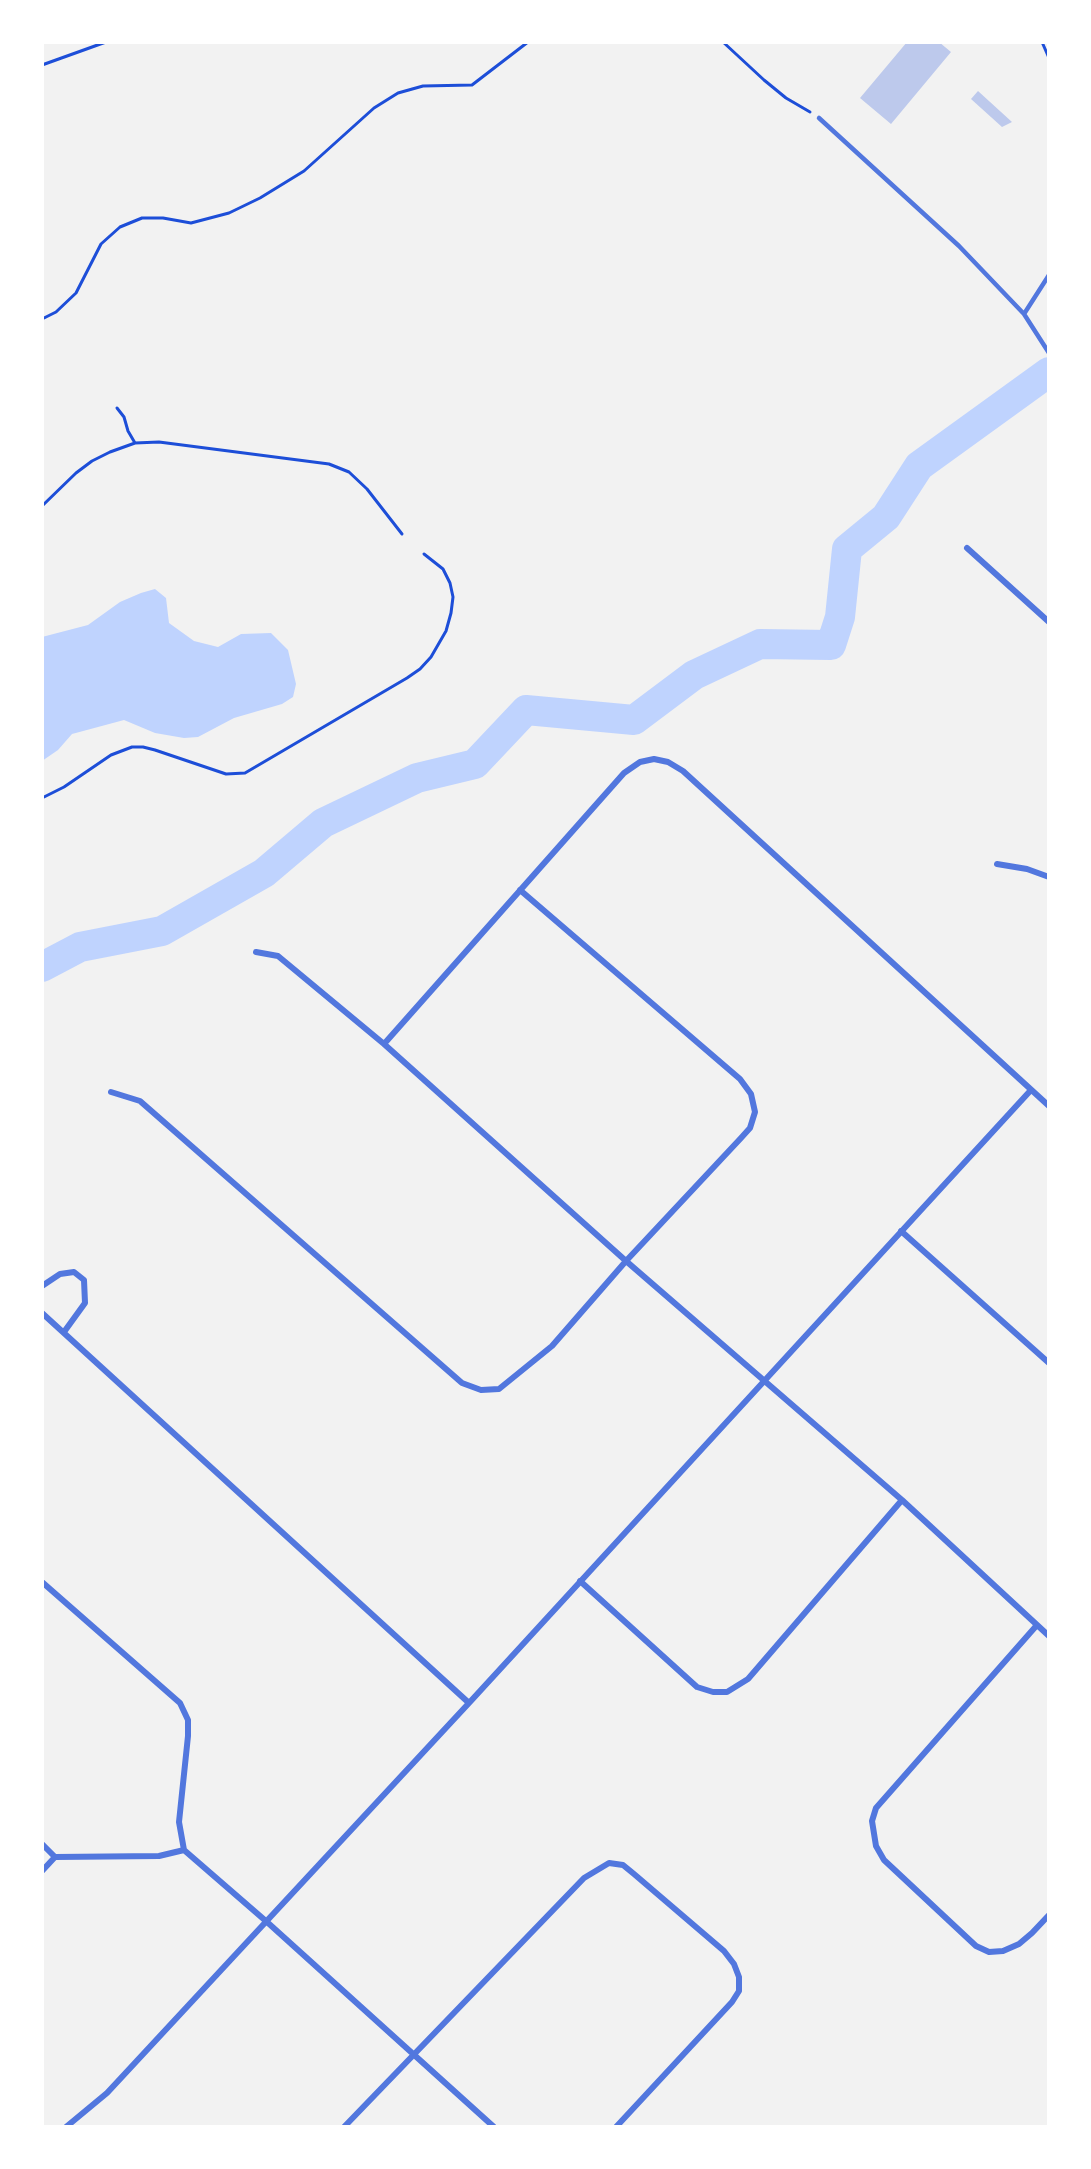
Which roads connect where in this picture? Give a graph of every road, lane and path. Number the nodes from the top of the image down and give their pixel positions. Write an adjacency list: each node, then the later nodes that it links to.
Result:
1 (106, 42): 6 (path)
2 (528, 42): 10 (path)
3 (723, 42): 7 (path)
4 (1042, 42): 5 (path)
5 (1049, 58)
6 (42, 65)
7 (819, 118): 9 (lane)
8 (1049, 275): 9 (lane)
9 (1024, 314): 11 (lane)
10 (42, 319)
11 (1048, 351)
12 (117, 408): 13 (path)
13 (135, 443): 14 (path); 15 (path)
14 (42, 506)
15 (402, 534)
16 (967, 548): 18 (street)
17 (424, 554): 19 (path)
18 (1049, 622)
19 (42, 798)
20 (997, 864): 21 (street)
21 (1049, 877)
22 (520, 890): 24 (street); 25 (street); 29 (street)
23 (256, 952): 24 (street)
24 (384, 1044): 29 (street)
25 (1031, 1090): 27 (street); 28 (street)
26 (111, 1092): 29 (street)
27 (1049, 1106)
28 (901, 1231): 33 (street); 34 (street)
29 (626, 1260): 34 (street)
30 (42, 1286): 32 (street)
31 (42, 1313): 32 (street)
32 (64, 1332): 40 (street)
33 (1049, 1364)
34 (765, 1381): 35 (street); 36 (street)
35 (903, 1500): 36 (street); 38 (street)
36 (580, 1581): 40 (street)
37 (42, 1582): 42 (street)
38 (1037, 1625): 39 (street); 45 (street)
39 (1049, 1636)
40 (469, 1703): 46 (street)
41 (42, 1844): 43 (street)
42 (184, 1850): 43 (street); 46 (street)
43 (55, 1857): 44 (street)
44 (42, 1871)
45 (1049, 1915)
46 (267, 1922): 47 (street); 48 (street)
47 (413, 2054): 49 (street); 50 (street); 51 (street)
48 (66, 2127)
49 (344, 2127)
50 (494, 2127)
51 (616, 2127)

